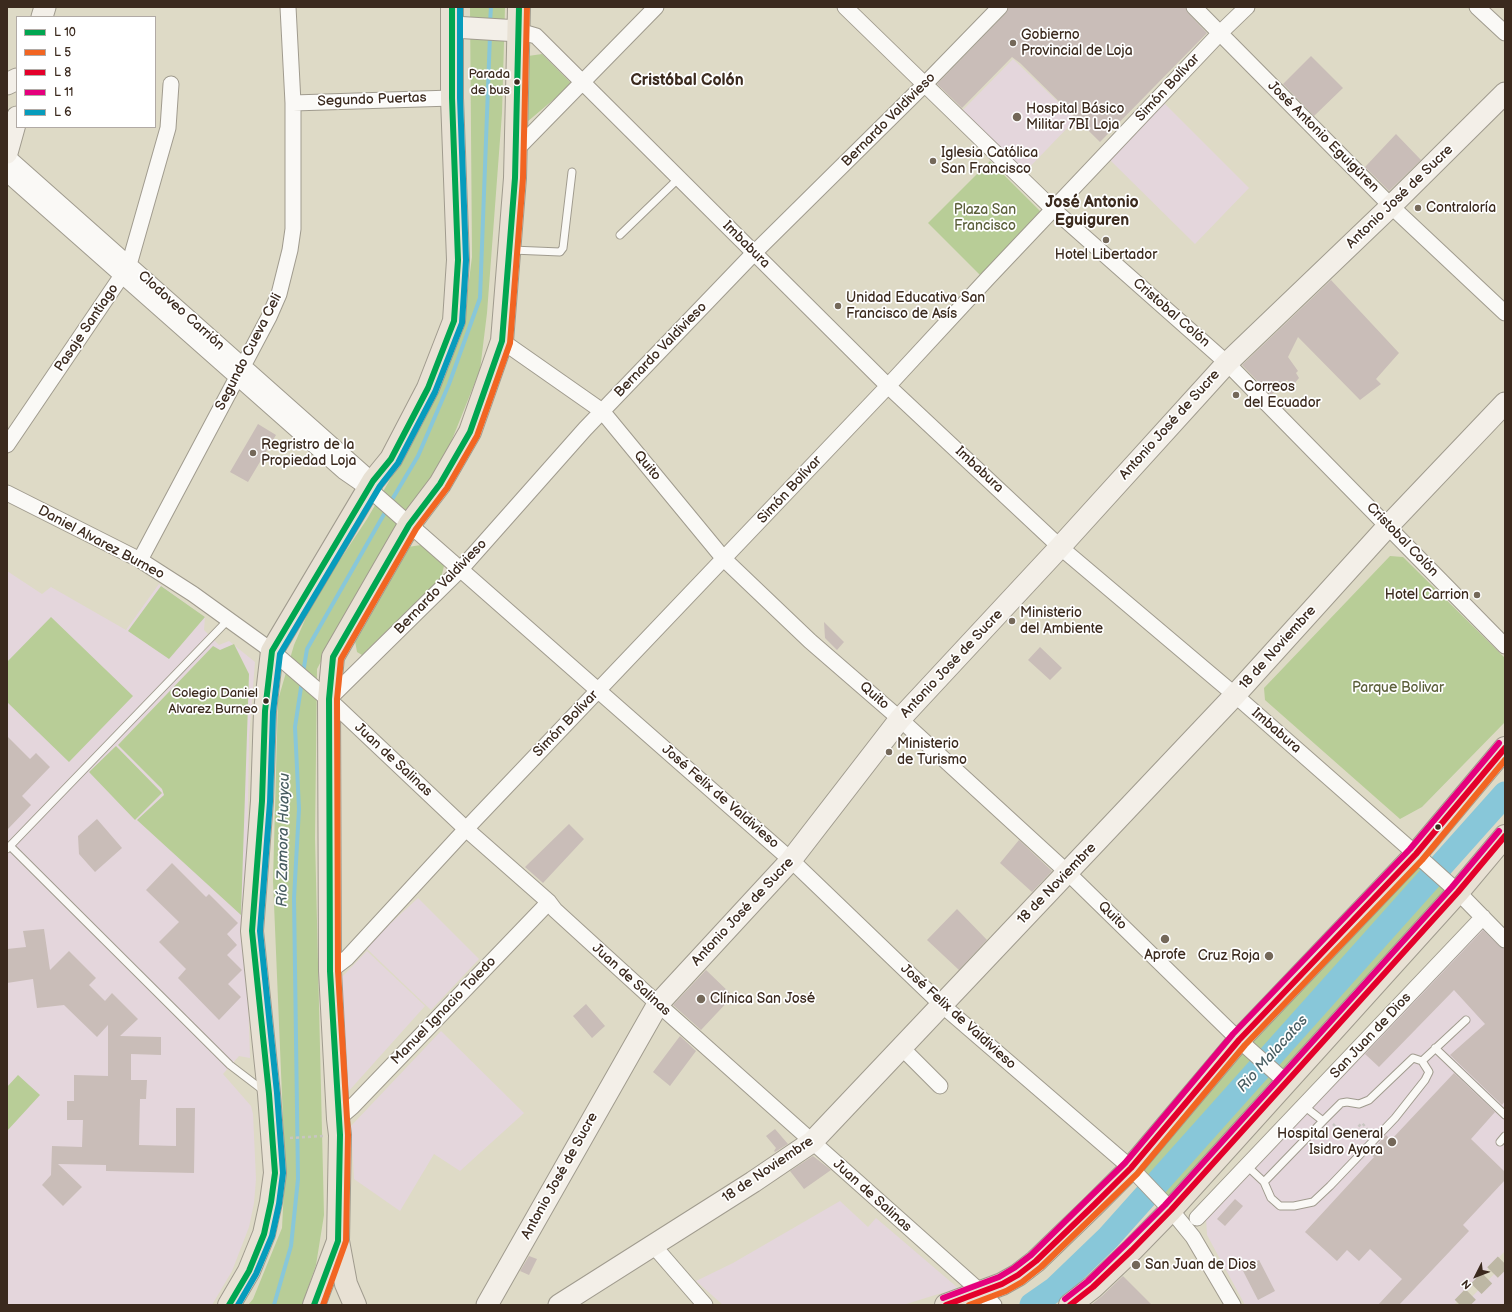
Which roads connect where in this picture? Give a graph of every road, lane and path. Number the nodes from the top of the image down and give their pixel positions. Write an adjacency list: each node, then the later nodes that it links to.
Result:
1 (288, 7): 20 (street, Segundo Cueva Celi)
2 (519, 7): 10 (main road)
3 (656, 7): 14 (street)
4 (845, 7): 17 (street, Cristobal Colón)
5 (1000, 7): 17 (street, Bernardo Valdivieso)
6 (1194, 7): 11 (street, José Antonio Eguigüren)
7 (1247, 7): 11 (street, Simón Bolívar)
8 (1477, 7): 12 (street)
9 (453, 17): 10 (street); 19 (main road)
10 (518, 31): 14 (street, Imbabura); 22 (main road)
11 (1220, 33): 28 (street, José Antonio Eguigüren); 29 (street, Simón Bolívar)
12 (1505, 33)
13 (16, 80): 15 (street)
14 (584, 81): 22 (street); 27 (street, Imbabura)
15 (7, 84)
16 (171, 84): 33 (street, Pasaje Santiago)
17 (924, 85): 29 (street, Cristobal Colón); 32 (street, Bernardo Valdivieso)
18 (1505, 93): 28 (street, Antonio José de Sucre)
19 (452, 98): 20 (street, Segundo Puertas); 42 (main road)
20 (293, 102): 37 (street, Segundo Cueva Celi)
21 (16, 121): 23 (street)
22 (515, 151): 31 (main road)
23 (7, 153)
24 (7, 156): 33 (street, Clodoveo Carrión)
25 (572, 172): 31 (lane)
26 (7, 174): 33 (street, Clodoveo Carrión)
27 (679, 178): 30 (lane); 32 (street, Imbabura)
28 (1391, 206): 34 (street, José Antonio Eguigüren); 36 (street, Antonio José de Sucre)
29 (1054, 209): 36 (street, Cristobal Colón); 38 (street, Simón Bolívar)
30 (620, 235)
31 (510, 249): 35 (main road)
32 (754, 253): 38 (street, Imbabura); 40 (street, Bernardo Valdivieso)
33 (125, 271): 37 (street, Clodoveo Carrión); 41 (street, Pasaje Santiago)
34 (1505, 314)
35 (502, 341): 40 (street, Quito); 44 (main road)
36 (1227, 362): 45 (street, Cristobal Colón); 46 (street, Antonio José de Sucre)
37 (240, 372): 42 (street, Clodoveo Carrión); 48 (street, Segundo Cueva Celi)
38 (888, 386): 46 (street, Imbabura); 47 (street, Simón Bolívar)
39 (1505, 404): 45 (street, 18 de Noviembre)
40 (602, 411): 47 (street, Quito); 49 (street, Bernardo Valdivieso)
41 (7, 445)
42 (371, 485): 44 (street, José Felix de Valdivieso); 52 (main road)
43 (7, 493): 48 (street, Daniel Alvarez Burneo)
44 (409, 525): 49 (street, José Felix de Valdivieso); 55 (main road)
45 (1388, 526): 51 (street, Cristobal Colón); 54 (street, 18 de Noviembre)
46 (1060, 547): 54 (street, Imbabura); 56 (street, Antonio José de Sucre)
47 (724, 559): 53 (street, Simón Bolívar); 56 (street, Quito)
48 (140, 560): 50 (street, Daniel Alvarez Burneo)
49 (460, 570): 53 (street, José Felix de Valdivieso); 55 (street, Bernardo Valdivieso)
50 (228, 620): 52 (street, Daniel Alvarez Burneo); 60 (lane)
51 (1505, 646)
52 (272, 651): 55 (street, Juan de Salinas); 78 (main road)
53 (598, 690): 58 (street, Simón Bolívar); 62 (street, José Felix de Valdivieso)
54 (1235, 695): 61 (street, Imbabura); 63 (street, 18 de Noviembre)
55 (329, 700): 58 (street, Juan de Salinas); 68 (main road)
56 (900, 719): 62 (street, Antonio José de Sucre); 63 (street, Quito)
57 (1505, 748): 61 (main road)
58 (466, 829): 65 (street, Juan de Salinas); 68 (street, Simón Bolívar)
59 (1505, 836): 64 (main road)
60 (8, 847): 78 (lane)
61 (1417, 855): 64 (street, Imbabura); 72 (main road)
62 (792, 860): 69 (street, Antonio José de Sucre); 70 (street, José Felix de Valdivieso)
63 (1068, 873): 70 (street, 18 de Noviembre); 72 (street, Quito)
64 (1456, 890): 66 (street, Imbabura); 76 (main road)
65 (549, 902): 69 (street, Juan de Salinas); 82 (street, Manuel Ignacio Toledo)
66 (1483, 917): 67 (street, Imbabura); 79 (street, San Juan de Dios)
67 (1505, 940)
68 (330, 971): 82 (main road)
69 (658, 1004): 86 (street, Juan de Salinas); 103 (street, Antonio José de Sucre)
70 (942, 1005): 73 (street, 18 de Noviembre); 89 (street, José Felix de Valdivieso)
71 (1466, 1020): 74 (lane)
72 (1241, 1043): 76 (street, Quito); 89 (main road)
73 (901, 1047): 77 (street); 86 (street, 18 de Noviembre)
74 (1436, 1048): 75 (lane); 80 (lane)
75 (1422, 1061): 81 (lane); 84 (lane)
76 (1282, 1080): 91 (main road)
77 (940, 1086)
78 (269, 1094): 85 (main road)
79 (1304, 1106): 81 (lane); 88 (street, San Juan de Dios)
80 (1505, 1115)
81 (1325, 1120): 84 (path); 90 (lane)
82 (339, 1127): 85 (path); 95 (main road)
83 (1505, 1136): 87 (lane)
84 (1376, 1138): 90 (lane)
85 (272, 1139): 100 (main road)
86 (812, 1142): 96 (street, 18 de Noviembre); 97 (street, Juan de Salinas)
87 (1500, 1142)
88 (1247, 1166): 90 (lane); 93 (street, San Juan de Dios)
89 (1132, 1170): 92 (street, José Felix de Valdivieso); 97 (main road)
90 (1264, 1182)
91 (1191, 1186): 92 (main road); 93 (street)
92 (1169, 1208): 94 (street, José Felix de Valdivieso); 98 (main road)
93 (1197, 1218): 94 (street)
94 (1193, 1237): 106 (street, José Felix de Valdivieso)
95 (338, 1241): 101 (main road); 102 (main road)
96 (654, 1245): 99 (street); 104 (street, 18 de Noviembre)
97 (988, 1300): 105 (main road)
98 (1078, 1301)
99 (704, 1302)
100 (229, 1305)
101 (314, 1305)
102 (354, 1305)
103 (487, 1305)
104 (559, 1305)
105 (946, 1305)
106 (1233, 1305)

